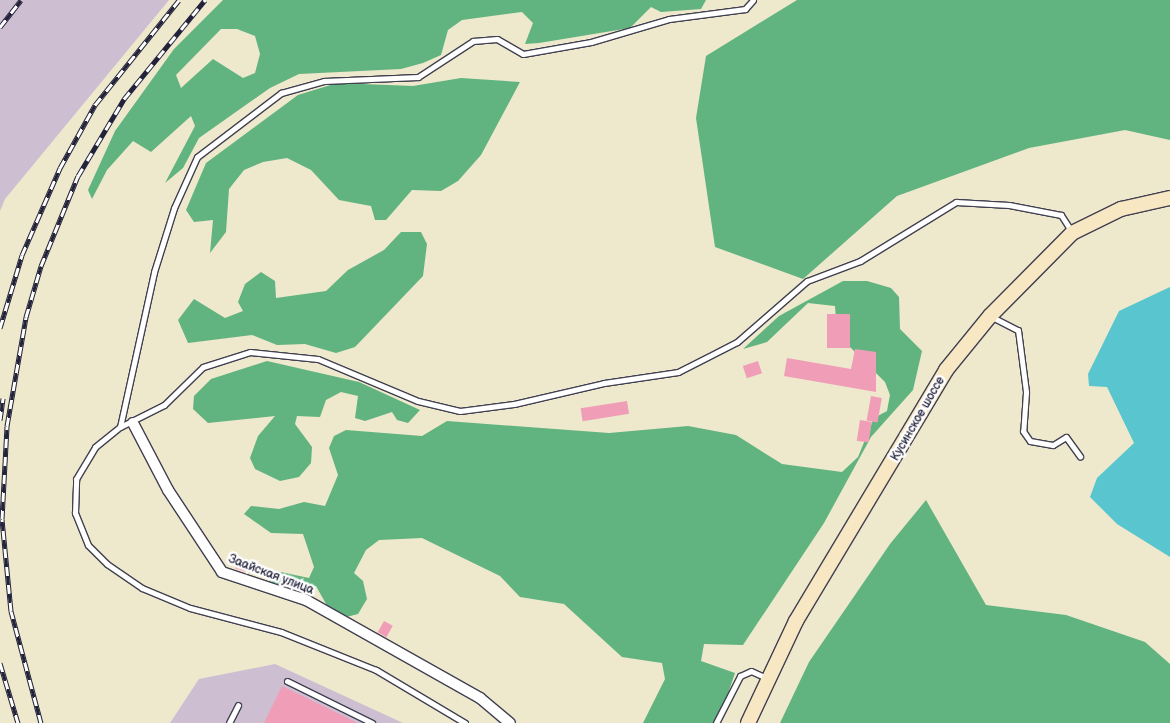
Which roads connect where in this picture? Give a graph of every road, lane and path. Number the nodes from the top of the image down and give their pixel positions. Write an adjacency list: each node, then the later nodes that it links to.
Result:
1 (753, 0): 6 (lane)
2 (1170, 198): 3 (main road, Кусинское шоссе)
3 (1072, 233): 4 (main road, Кусинское шоссе); 5 (lane)
4 (990, 316): 7 (lane); 8 (main road, Кусинское шоссе)
5 (133, 424): 6 (lane); 14 (street, Заайская улица)
6 (120, 427): 13 (lane)
7 (1080, 456)
8 (767, 679): 15 (lane); 16 (main road, Кусинское шоссе)
9 (287, 681): 12 (lane)
10 (238, 705): 11 (lane)
11 (229, 723)
12 (372, 723)
13 (465, 723)
14 (510, 723)
15 (716, 723)
16 (748, 723)

